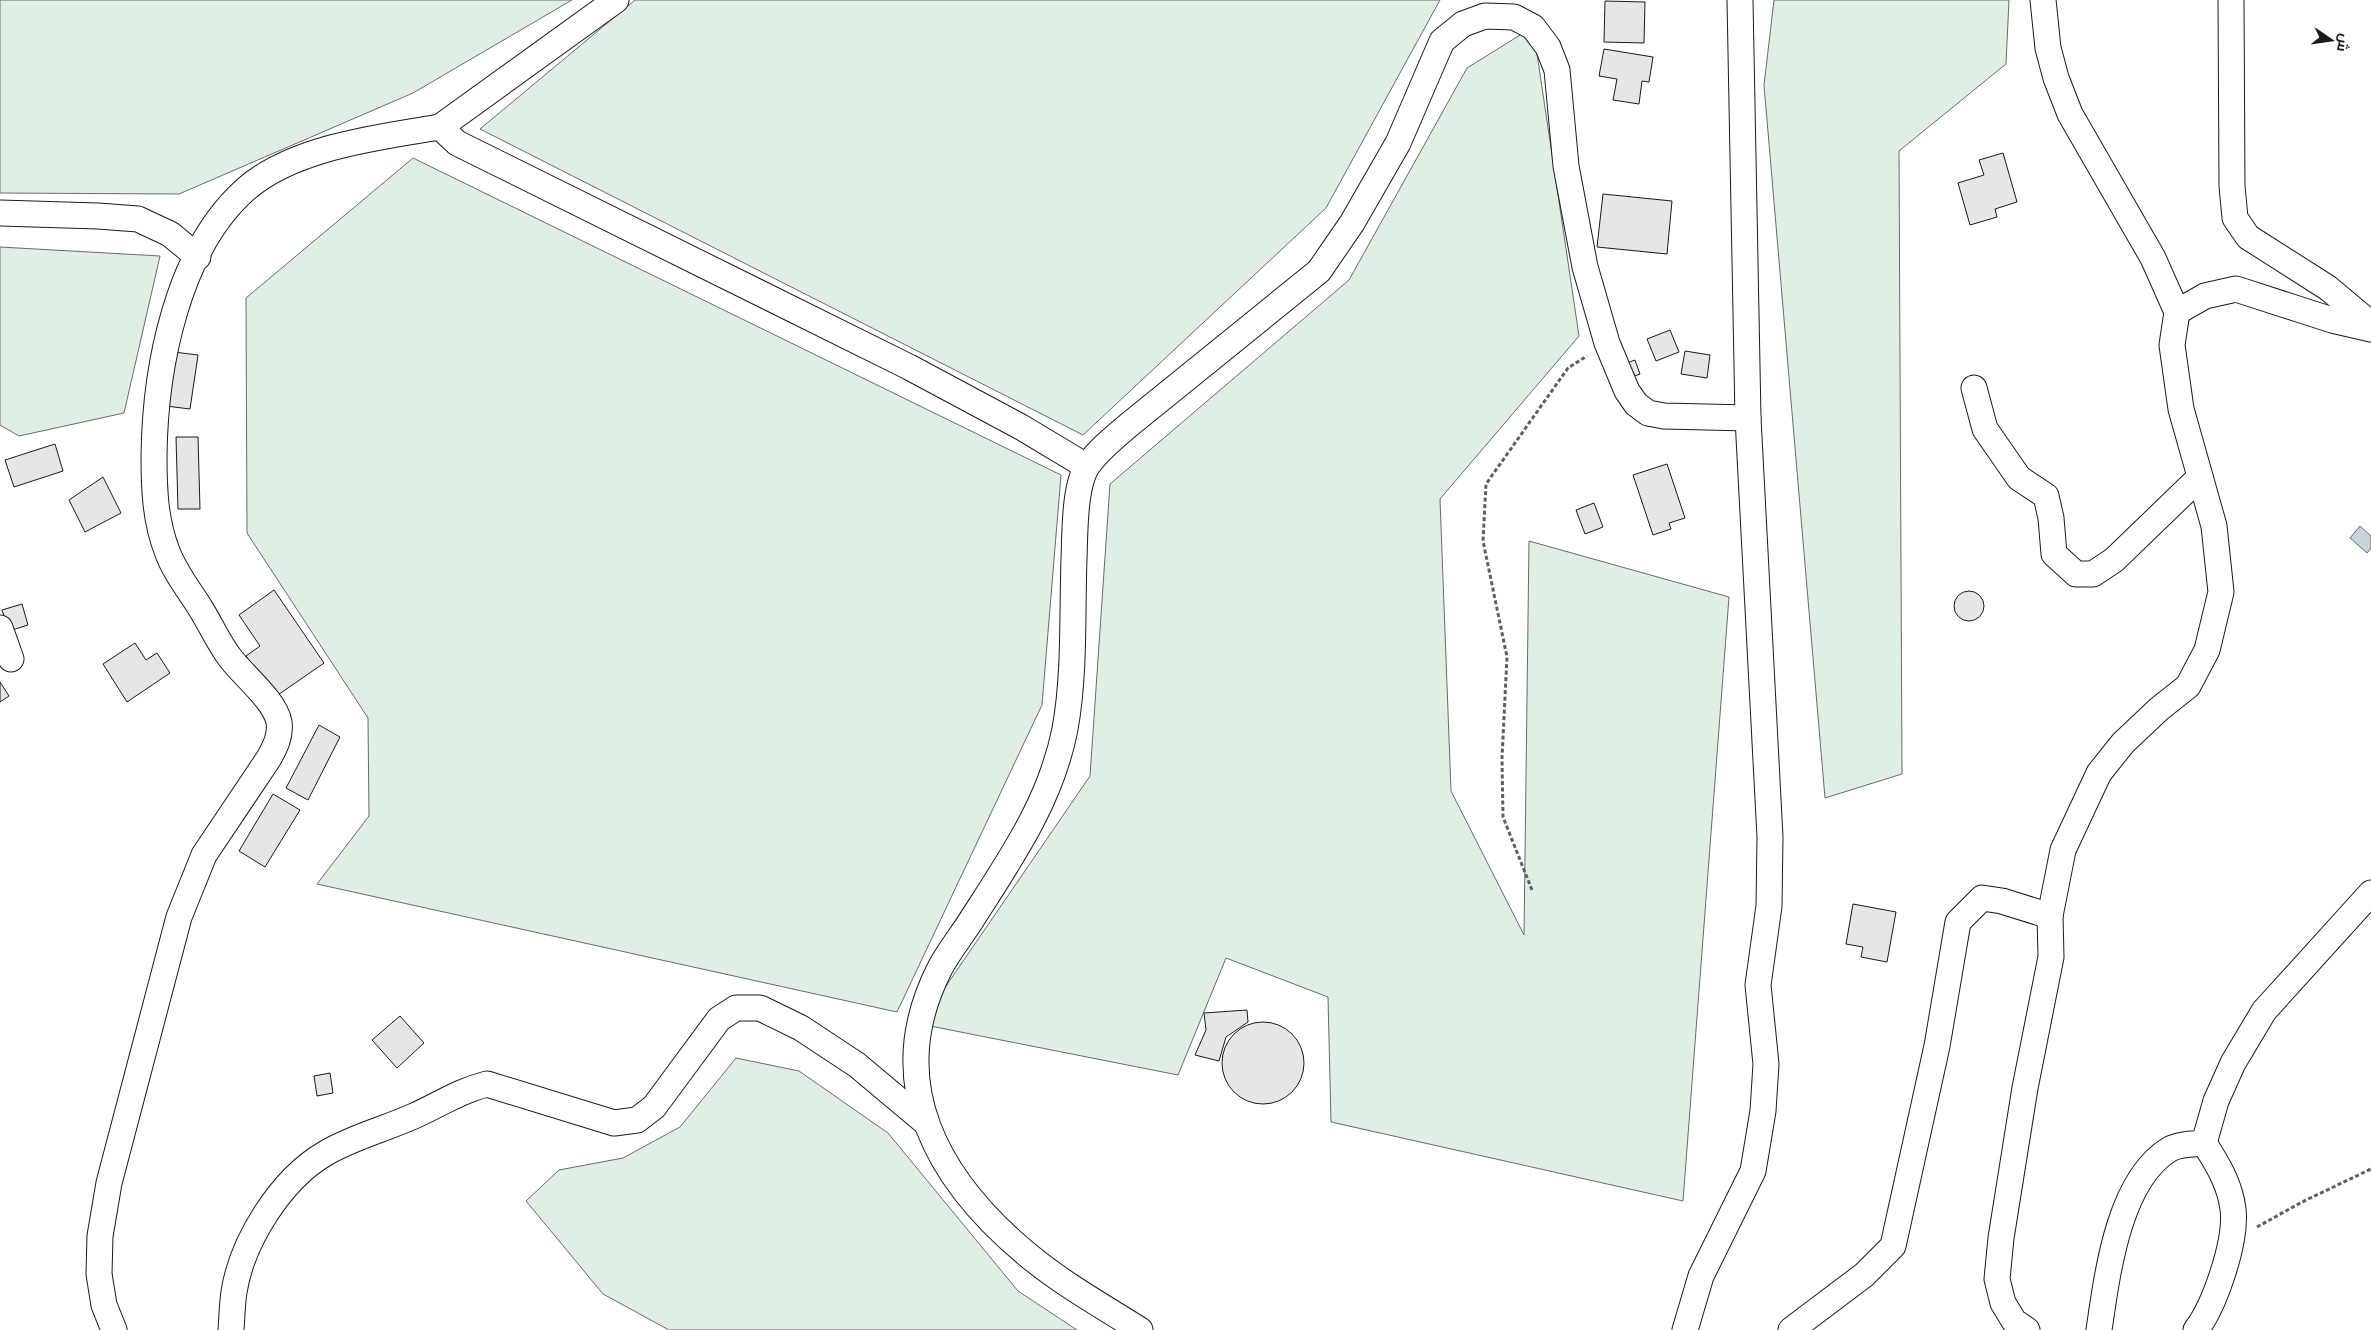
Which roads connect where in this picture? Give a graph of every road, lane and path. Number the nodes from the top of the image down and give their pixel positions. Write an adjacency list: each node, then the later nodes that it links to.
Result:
1 (616, 0): 5 (street)
2 (1740, 0): 13 (street)
3 (2043, 0): 8 (street)
4 (2231, 0): 9 (street)
5 (440, 127): 7 (street); 14 (street)
6 (0, 214): 7 (street)
7 (198, 257): 25 (street)
8 (2177, 312): 10 (street); 15 (street)
9 (2371, 324)
10 (2371, 329)
11 (1607, 343): 13 (street); 14 (street); 18 (path)
12 (1974, 388): 15 (street)
13 (1748, 418): 28 (street)
14 (1086, 466): 21 (street)
15 (2200, 476): 20 (street)
16 (0, 628): 17 (street)
17 (11, 659)
18 (1532, 890)
19 (2371, 893): 22 (street)
20 (2050, 916): 29 (street); 30 (street)
21 (925, 1122): 26 (street); 27 (street)
22 (2204, 1142): 24 (street); 31 (street)
23 (2371, 1170): 24 (path)
24 (2230, 1242): 32 (street)
25 (114, 1330)
26 (231, 1330)
27 (1140, 1330)
28 (1685, 1330)
29 (1791, 1330)
30 (2028, 1330)
31 (2099, 1330)
32 (2196, 1330)

